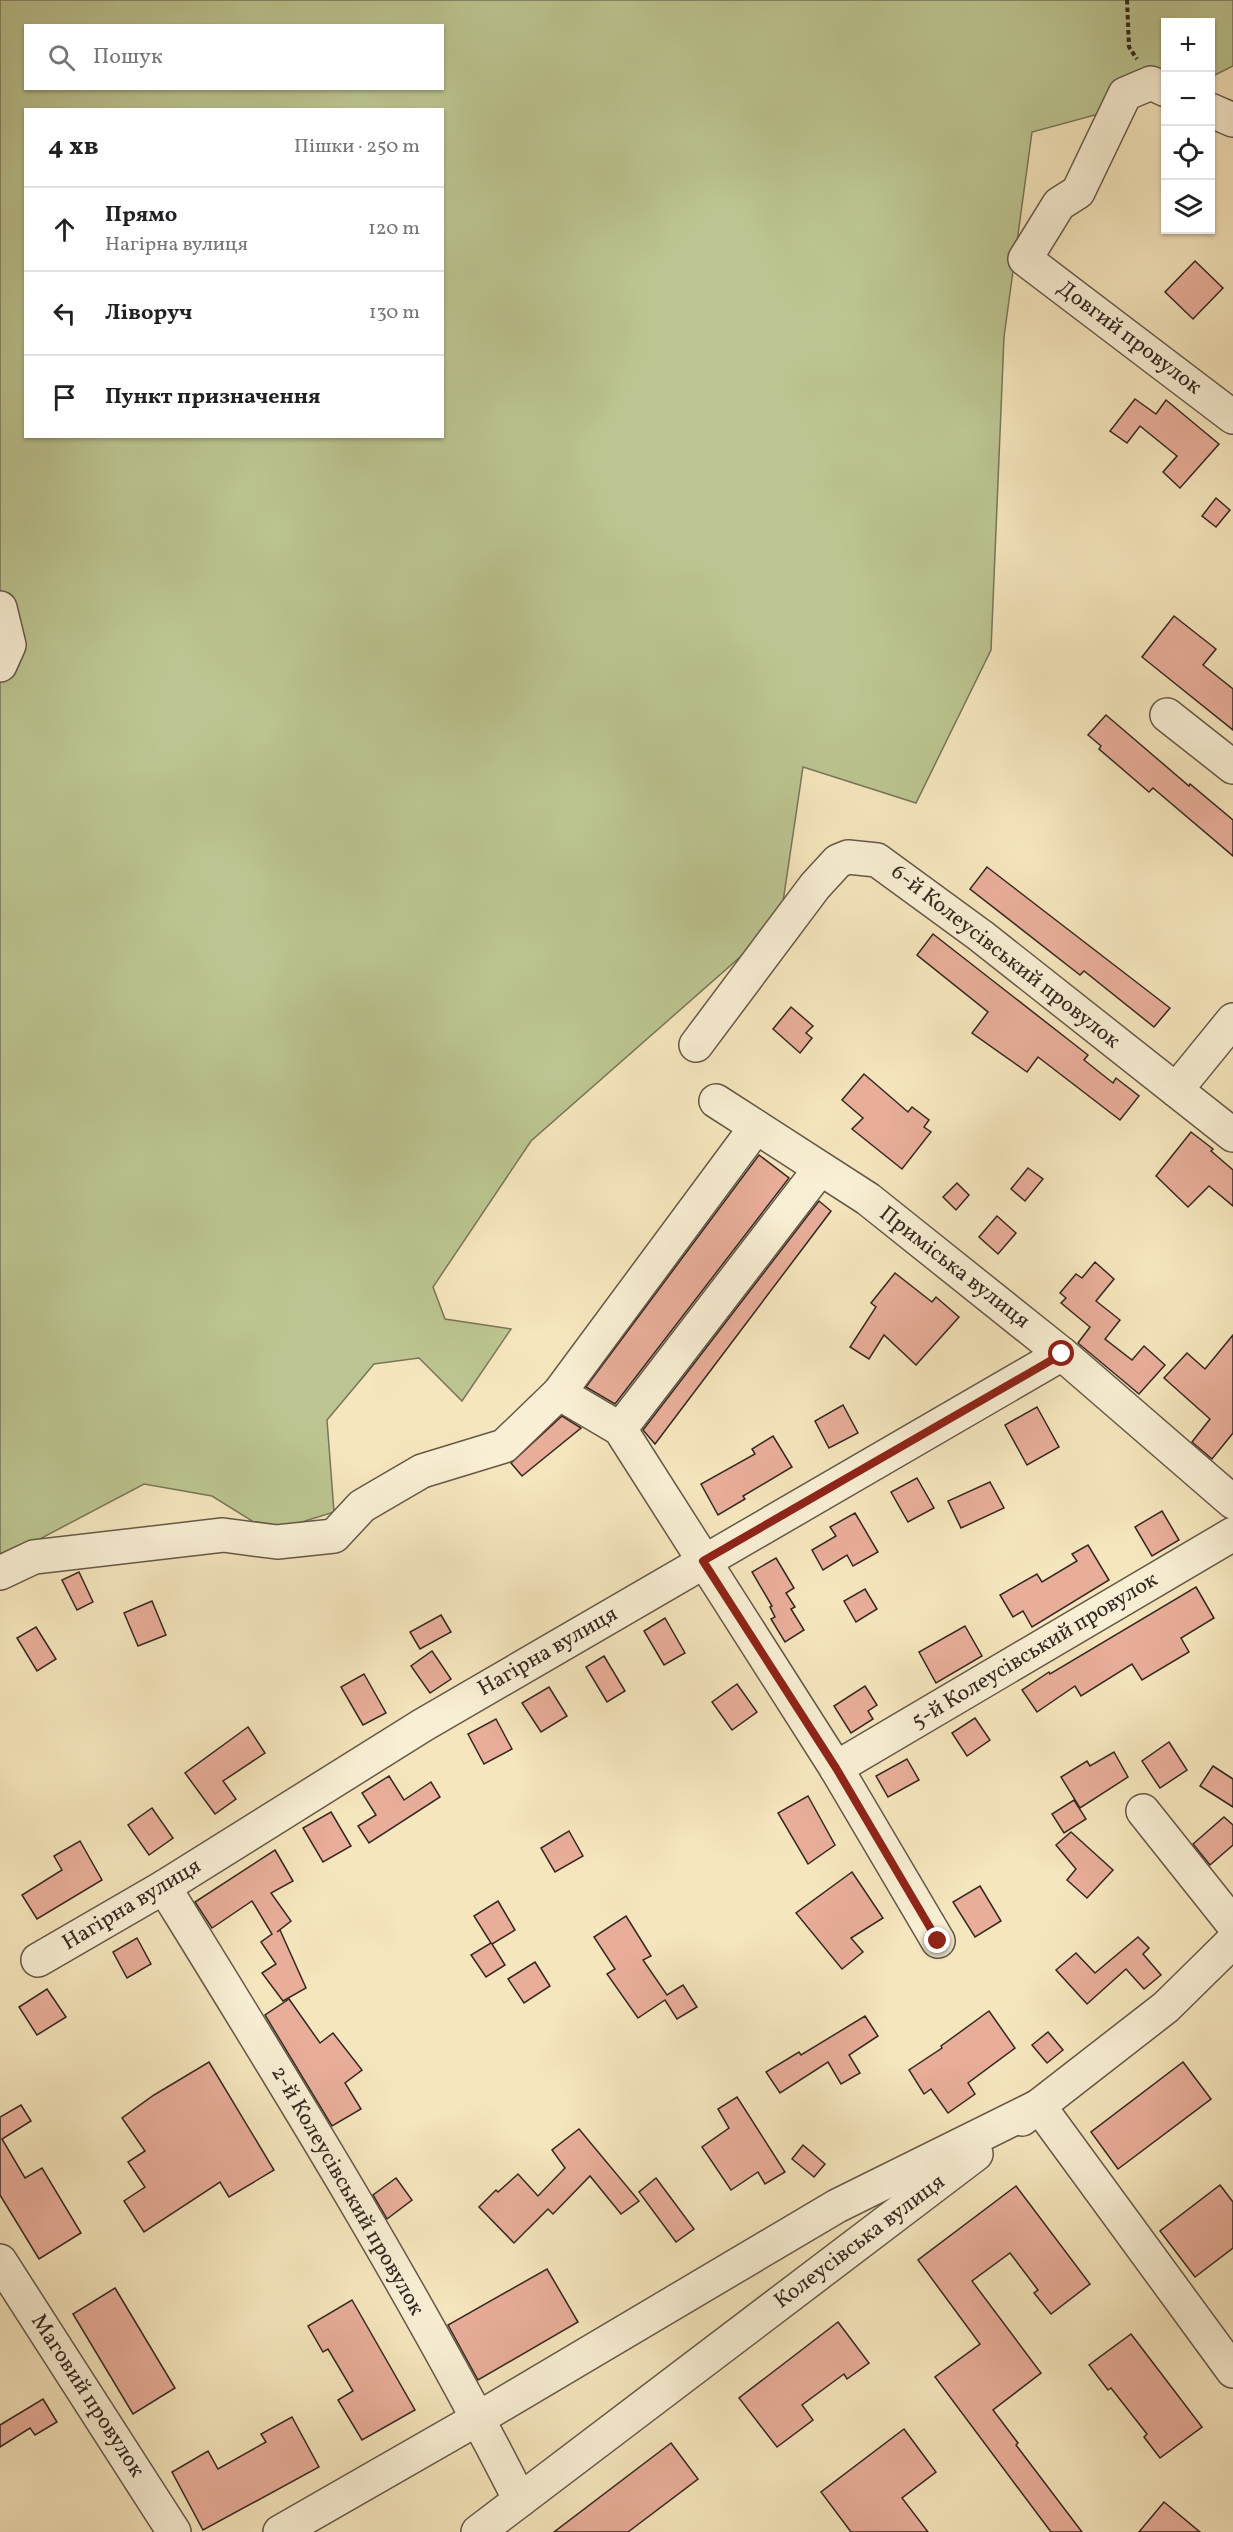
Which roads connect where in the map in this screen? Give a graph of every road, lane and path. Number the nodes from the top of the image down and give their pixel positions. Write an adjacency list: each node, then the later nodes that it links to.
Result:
1 (1127, 0): 2 (path)
2 (1158, 86): 5 (street, Довгий провулок)
3 (1215, 112): 4 (street)
4 (1233, 120)
5 (1233, 417)
6 (0, 608): 7 (street)
7 (0, 665)
8 (1167, 716): 9 (street)
9 (1233, 767)
10 (1233, 1020): 12 (street)
11 (696, 1045): 12 (street, 6-й Колеусівський провулок)
12 (1176, 1090): 15 (street, 6-й Колеусівський провулок)
13 (716, 1101): 14 (street, Приміська вулиця)
14 (756, 1127): 16 (street, Приміська вулиця); 18 (street)
15 (1233, 1135)
16 (820, 1168): 17 (street, Приміська вулиця); 19 (street)
17 (1062, 1354): 20 (street, Приміська вулиця); 22 (street, Нагірна вулиця)
18 (559, 1393): 19 (street); 23 (street)
19 (620, 1429): 22 (street)
20 (1233, 1502)
21 (1233, 1534): 24 (street, 5-й Колеусівський провулок)
22 (703, 1561): 24 (street); 26 (street, Нагірна вулиця)
23 (0, 1573)
24 (836, 1768): 28 (street)
25 (1143, 1811): 27 (street)
26 (164, 1887): 30 (street, Нагірна вулиця); 34 (street, 2-й Колеусівський провулок)
27 (1233, 1924)
28 (938, 1941)
29 (1233, 1941): 31 (street, Колеусівська вулиця)
30 (38, 1960)
31 (1039, 2106): 33 (street); 34 (street); 35 (street, Колеусівська вулиця)
32 (0, 2261): 36 (street, Маговий провулок)
33 (1233, 2371)
34 (479, 2418): 35 (street, 2-й Колеусівський провулок); 37 (street)
35 (520, 2500): 38 (street, Колеусівська вулиця)
36 (174, 2532)
37 (280, 2532)
38 (478, 2532)

